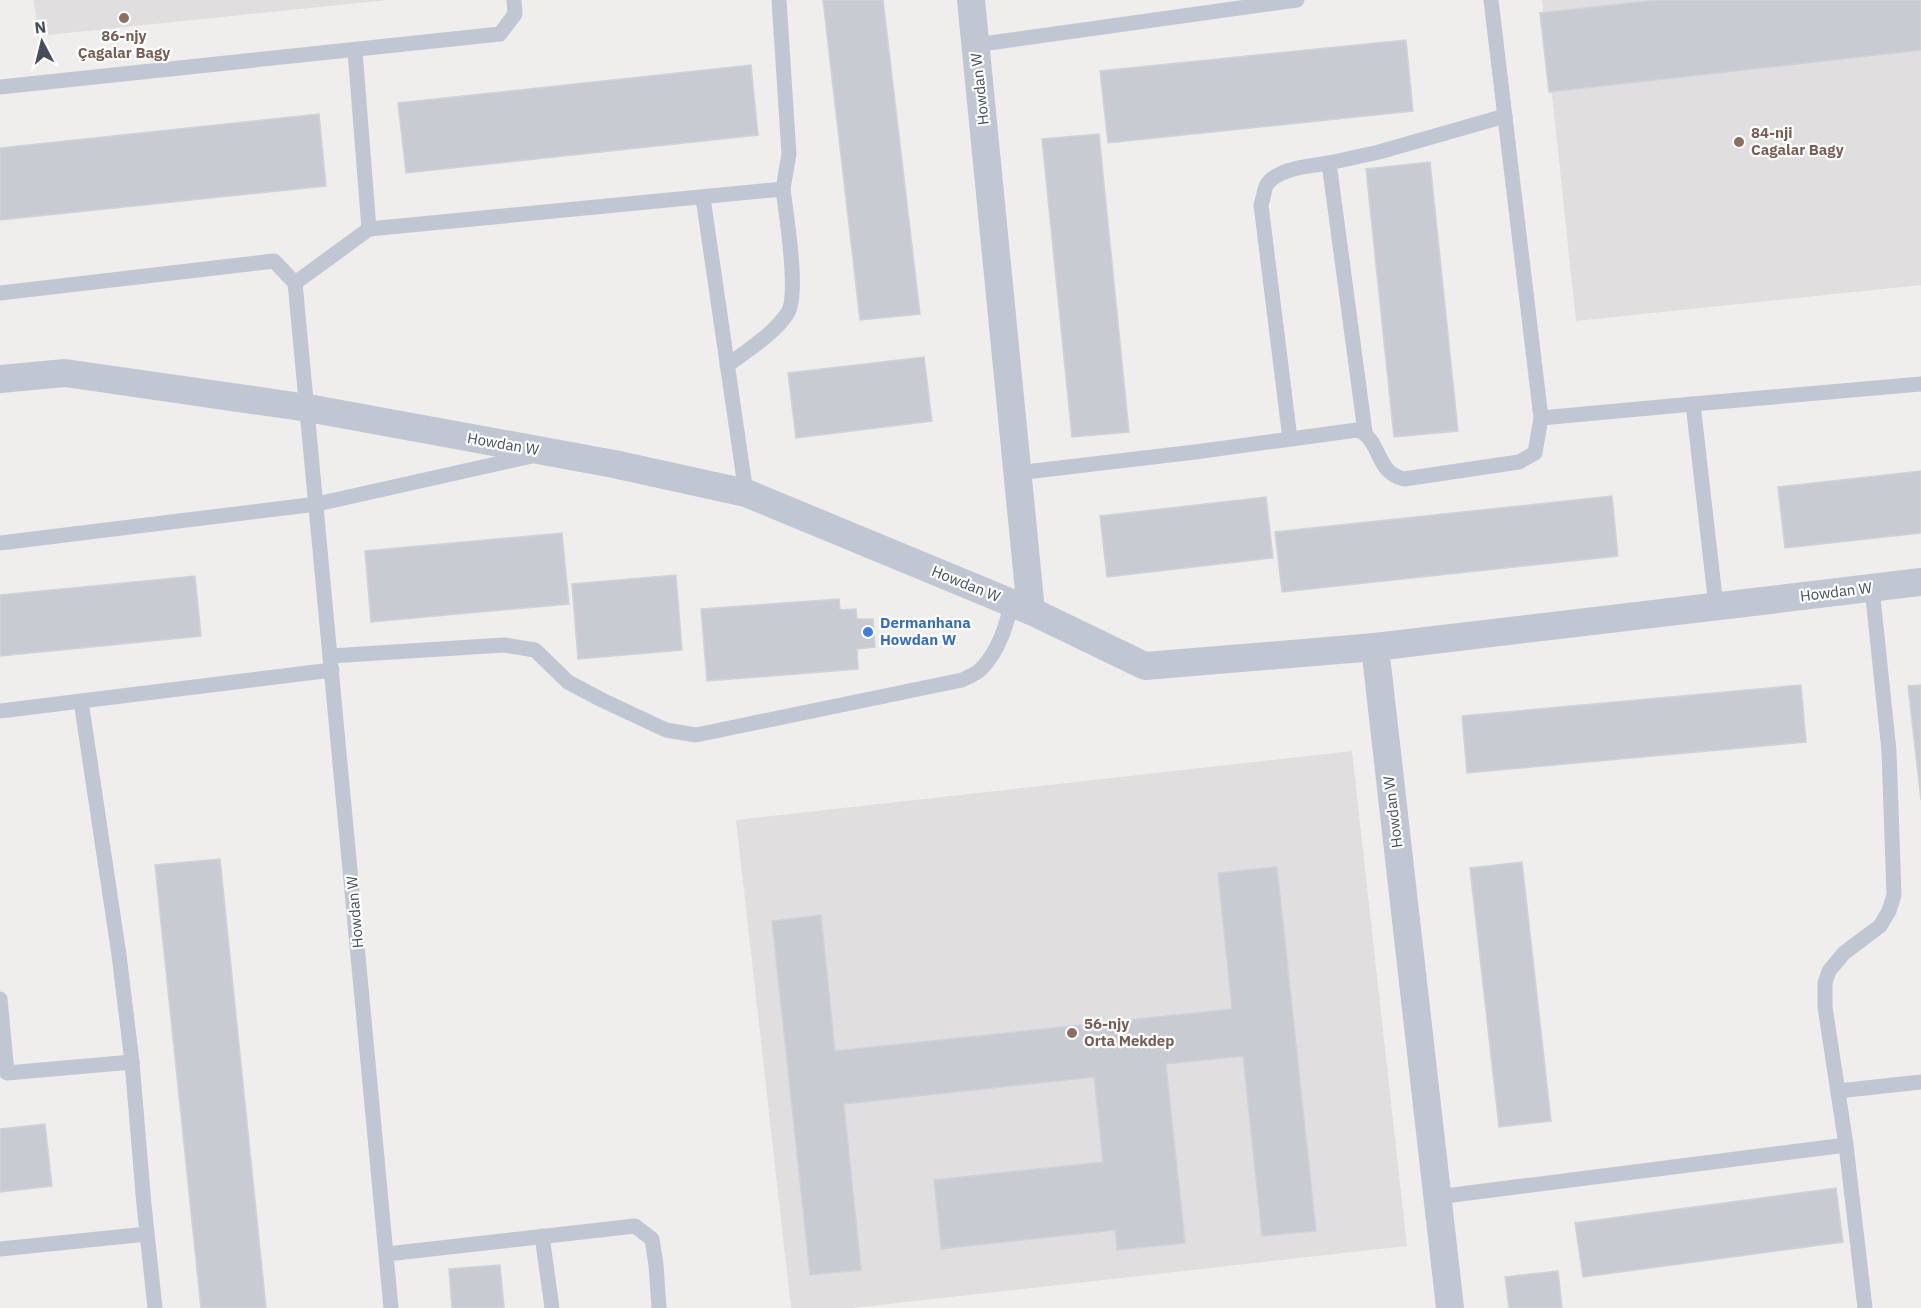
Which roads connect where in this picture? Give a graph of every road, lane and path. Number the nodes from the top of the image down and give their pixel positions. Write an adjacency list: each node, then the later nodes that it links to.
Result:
1 (514, 0): 9 (lane)
2 (779, 0): 13 (lane)
3 (971, 0): 8 (street, Howdan W)
4 (1179, 0): 7 (lane)
5 (1297, 0): 7 (lane)
6 (1491, 0): 11 (lane)
7 (1182, 16): 8 (lane)
8 (975, 45): 27 (street, Howdan W)
9 (355, 51): 10 (lane); 15 (lane)
10 (0, 87)
11 (1505, 116): 12 (lane); 23 (lane)
12 (1329, 163): 24 (lane); 25 (lane)
13 (783, 189): 14 (lane); 18 (lane)
14 (703, 198): 15 (lane); 18 (lane)
15 (369, 229): 16 (lane)
16 (295, 283): 17 (lane); 22 (lane, Howdan W)
17 (0, 293)
18 (727, 366): 28 (lane)
19 (0, 379): 22 (street, Howdan W)
20 (1921, 384): 21 (lane)
21 (1694, 404): 23 (lane); 33 (lane)
22 (308, 408): 26 (street, Howdan W); 29 (lane, Howdan W)
23 (1541, 418): 24 (lane)
24 (1365, 432): 25 (lane)
25 (1290, 439): 27 (lane)
26 (550, 452): 28 (street, Howdan W); 29 (lane)
27 (1017, 473): 34 (street, Howdan W)
28 (746, 493): 34 (street, Howdan W)
29 (317, 504): 30 (lane); 36 (lane, Howdan W)
30 (0, 543)
31 (1921, 582): 32 (street, Howdan W)
32 (1872, 588): 33 (street, Howdan W); 43 (lane)
33 (1716, 606): 35 (street, Howdan W)
34 (1021, 607): 35 (street); 36 (lane)
35 (1375, 647): 45 (street, Howdan W)
36 (331, 663): 37 (lane); 49 (lane, Howdan W)
37 (81, 701): 38 (lane); 40 (lane)
38 (0, 711)
39 (0, 999): 41 (lane)
40 (132, 1062): 41 (lane); 46 (lane)
41 (4, 1073)
42 (1921, 1082): 43 (lane)
43 (1838, 1091): 44 (lane)
44 (1846, 1144): 45 (lane); 55 (lane)
45 (1437, 1197): 54 (street, Howdan W)
46 (147, 1234): 48 (lane); 50 (lane)
47 (542, 1236): 49 (lane); 52 (lane); 53 (lane)
48 (0, 1249)
49 (387, 1254): 51 (lane, Howdan W)
50 (155, 1308)
51 (391, 1308)
52 (552, 1308)
53 (659, 1308)
54 (1450, 1308)
55 (1865, 1308)

